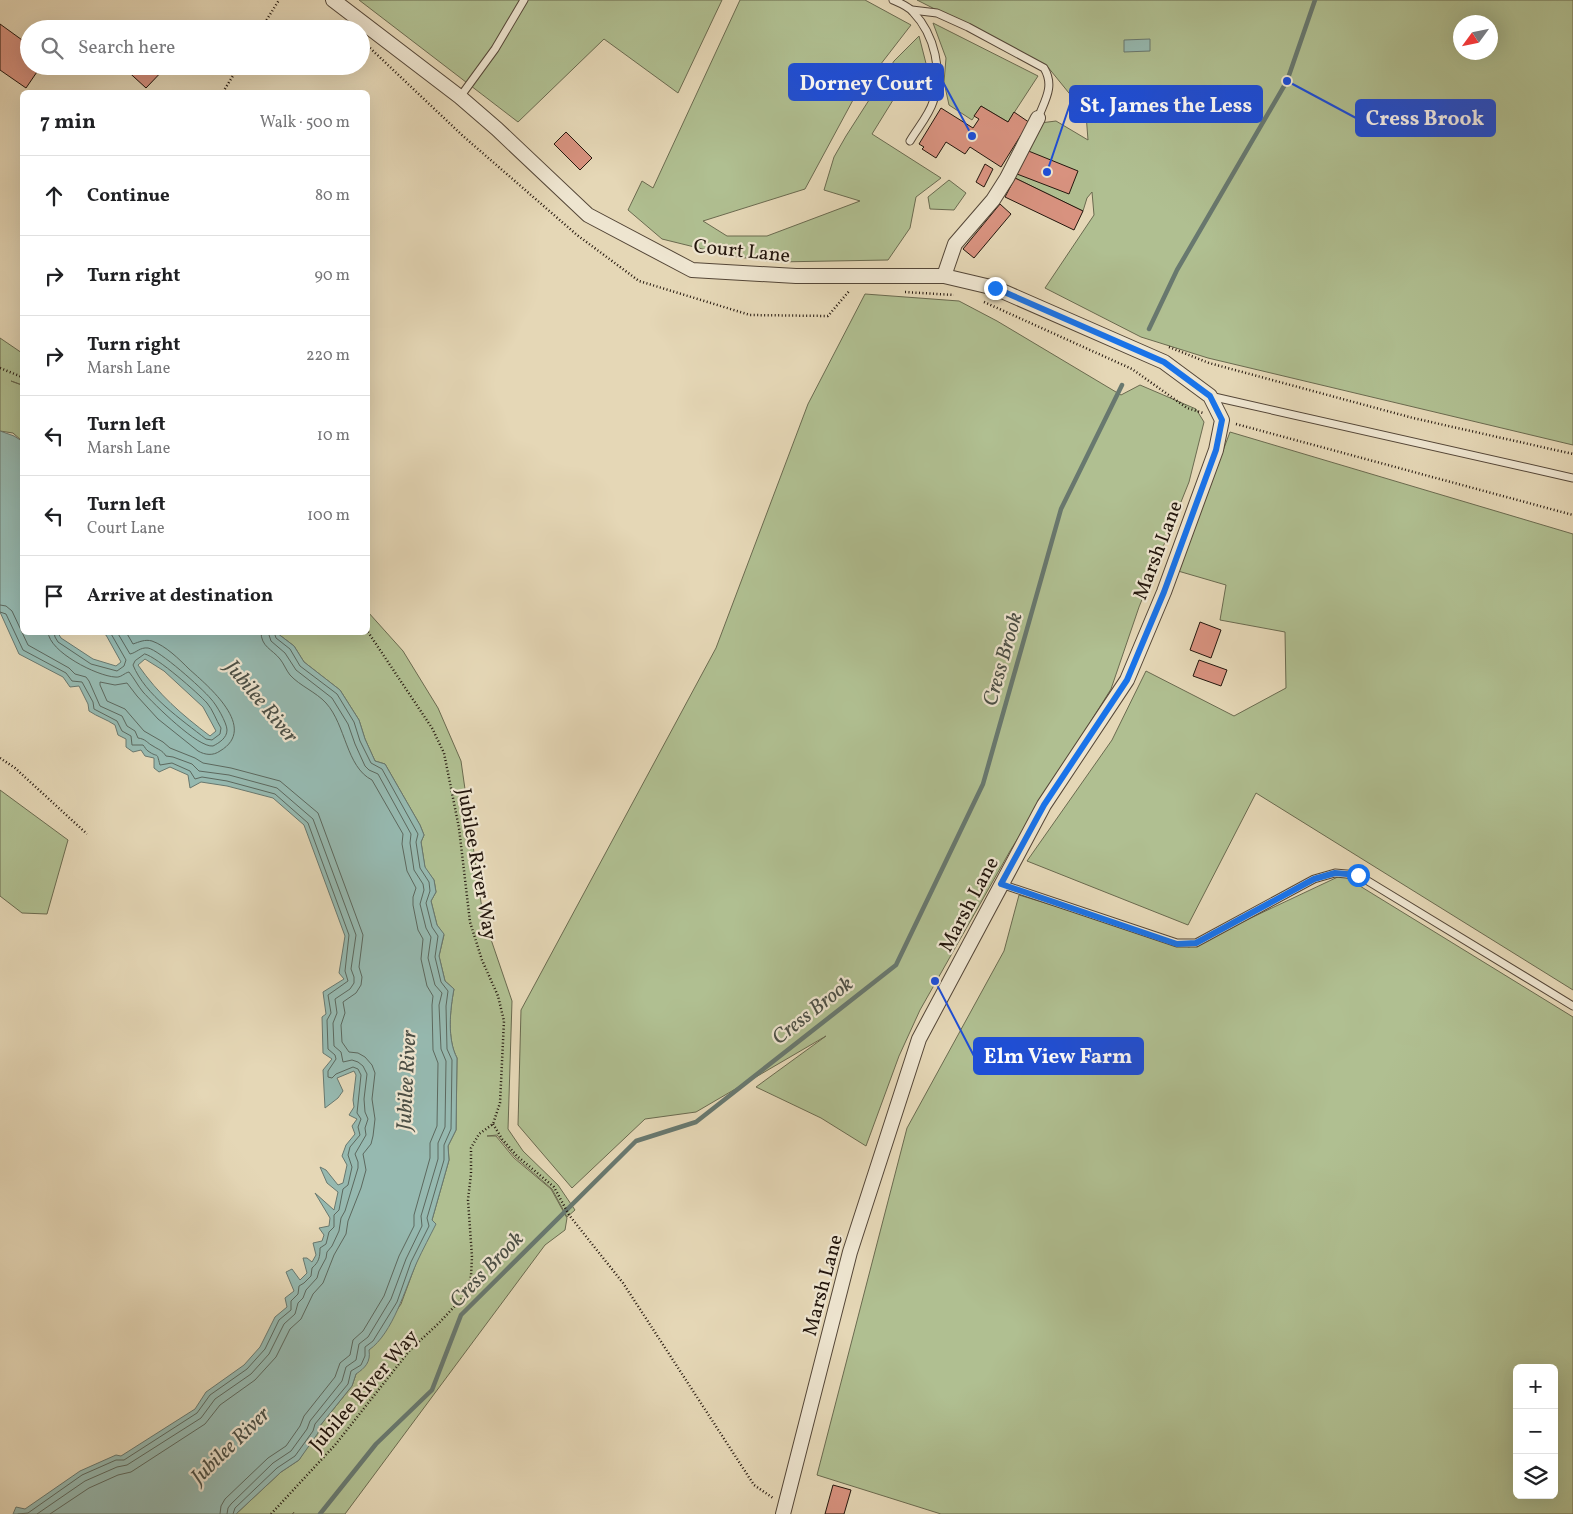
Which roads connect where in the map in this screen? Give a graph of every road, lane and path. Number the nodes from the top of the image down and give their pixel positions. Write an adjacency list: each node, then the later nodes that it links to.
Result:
1 (279, 0): 6 (path)
2 (333, 0): 7 (street, Court Lane)
3 (524, 0): 12 (lane)
4 (893, 0): 5 (lane)
5 (912, 10): 13 (lane); 14 (lane)
6 (267, 20)
7 (359, 20)
8 (370, 28): 12 (street, Court Lane)
9 (370, 48): 16 (path)
10 (233, 75): 11 (path)
11 (224, 90)
12 (460, 97): 15 (street, Court Lane)
13 (1038, 118): 15 (street)
14 (910, 141)
15 (944, 276): 23 (street, Court Lane)
16 (851, 289)
17 (901, 292): 18 (path)
18 (961, 295)
19 (980, 300): 24 (path)
20 (1167, 346): 25 (path)
21 (0, 368): 22 (path)
22 (20, 376)
23 (1210, 396): 24 (street); 26 (lane)
24 (1222, 420): 27 (path); 31 (street, Marsh Lane)
25 (1573, 454)
26 (1573, 478)
27 (1573, 515)
28 (370, 635): 33 (path, Jubilee River Way)
29 (0, 758): 30 (path)
30 (87, 834)
31 (1001, 884): 32 (lane); 34 (street, Marsh Lane)
32 (1573, 1006)
33 (493, 1124): 34 (path); 35 (path, Jubilee River Way)
34 (785, 1510)
35 (271, 1514)

